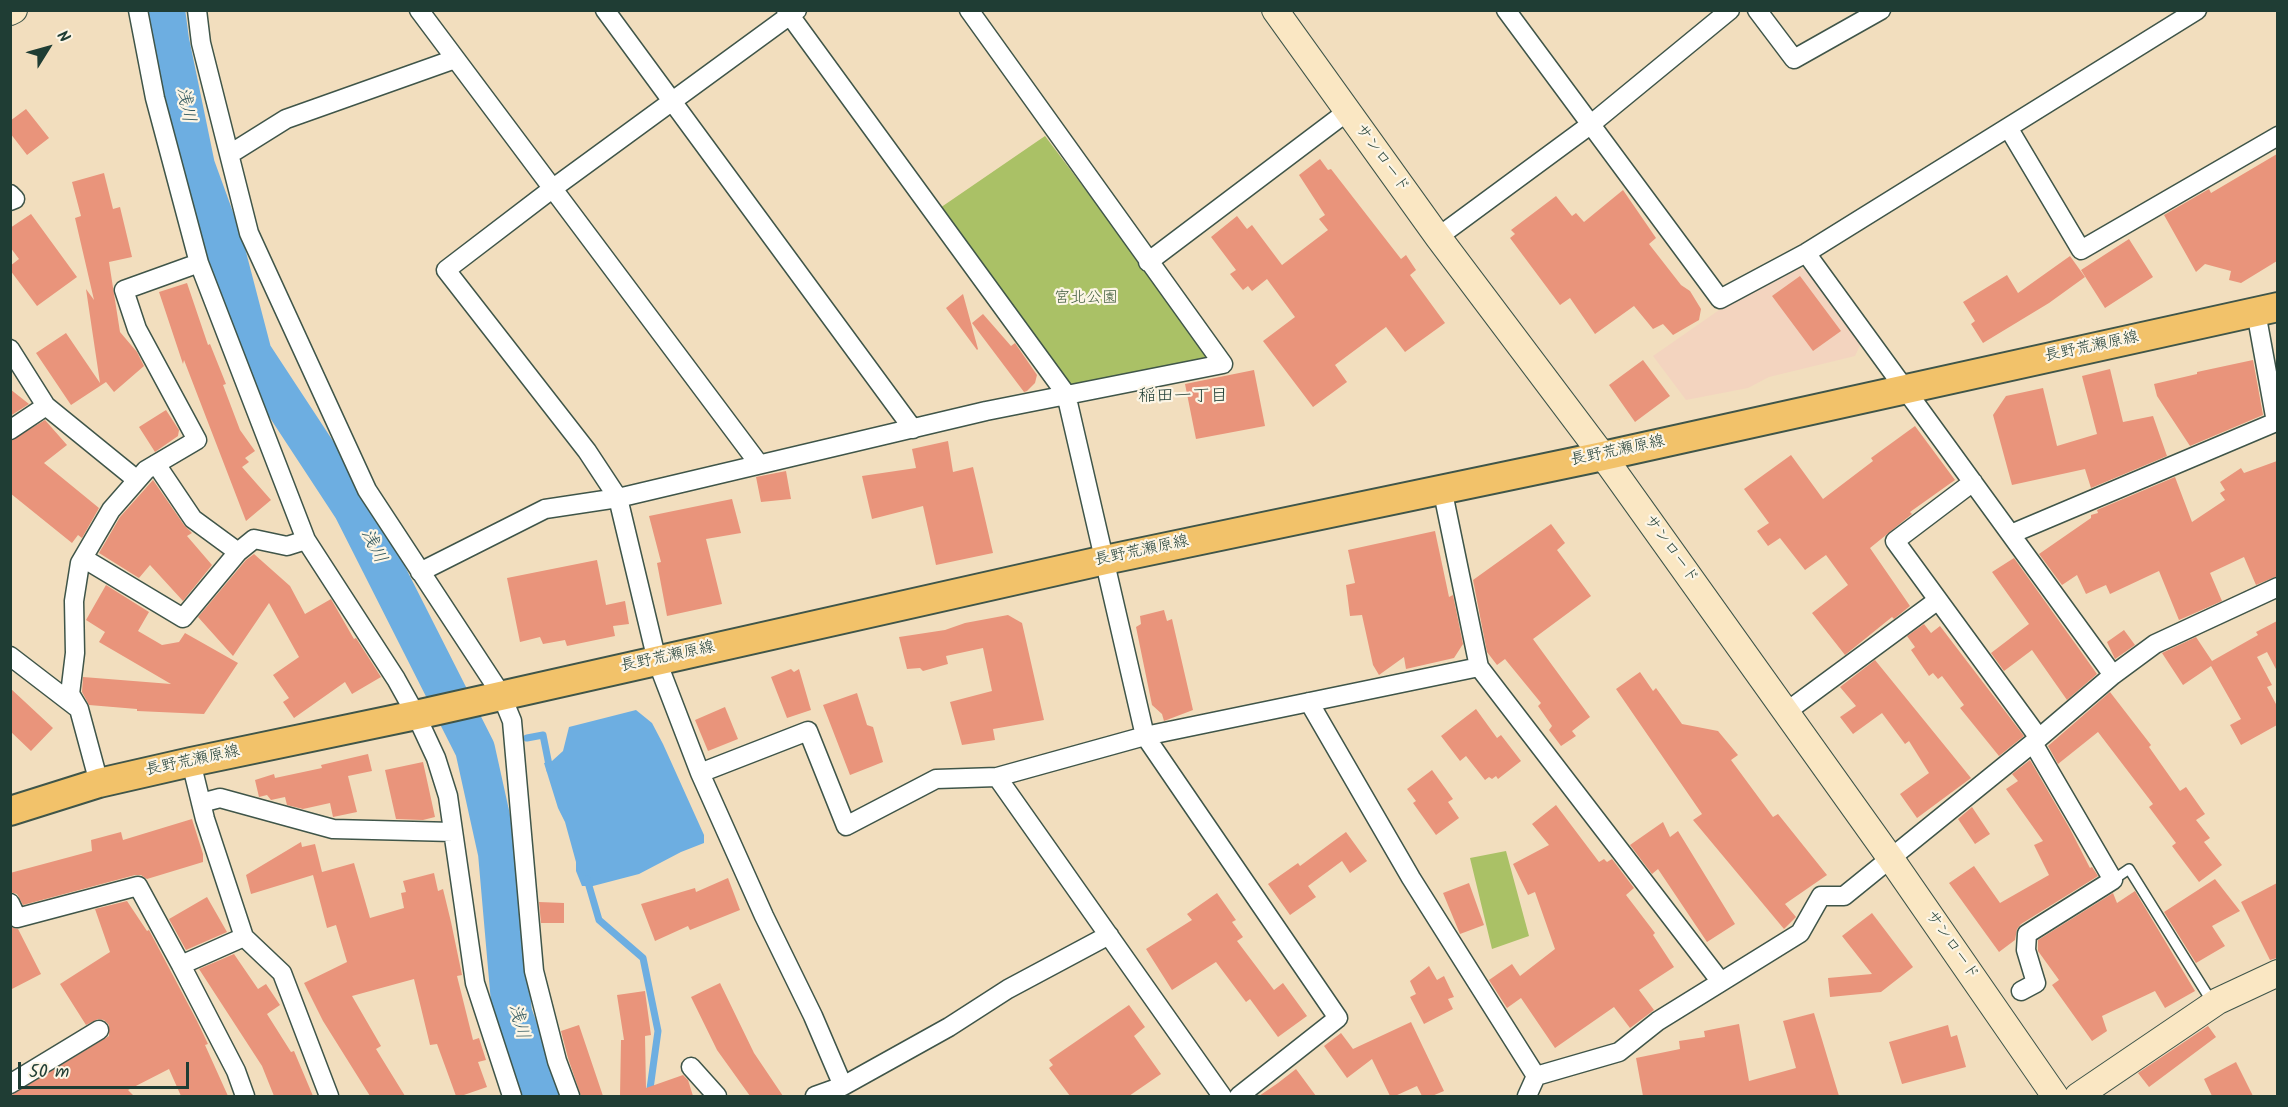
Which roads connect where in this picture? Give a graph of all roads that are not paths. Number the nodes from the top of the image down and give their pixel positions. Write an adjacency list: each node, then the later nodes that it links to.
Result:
1 (138, 10): 26 (street)
2 (197, 10): 19 (street)
3 (419, 10): 13 (street)
4 (605, 10): 14 (street)
5 (969, 10): 25 (street)
6 (1506, 10): 16 (street)
7 (1730, 10): 16 (street)
8 (1756, 10): 9 (street)
9 (1881, 10)
10 (2197, 10): 17 (street)
11 (791, 12): 14 (street); 30 (street)
12 (1278, 12): 15 (street, サンロード)
13 (455, 58): 19 (street); 20 (street)
14 (672, 101): 20 (street); 32 (street)
15 (1347, 111): 23 (street, サンロード); 25 (street)
16 (1590, 125): 23 (street); 24 (street)
17 (2009, 129): 18 (street); 24 (street)
18 (2277, 136)
19 (230, 154): 46 (street)
20 (552, 189): 36 (street); 40 (street)
21 (10, 194): 22 (street)
22 (10, 201)
23 (1438, 237): 34 (street, サンロード)
24 (1806, 253): 29 (street)
25 (1148, 262): 30 (street)
26 (199, 263): 35 (street); 42 (street)
27 (2267, 310): 29 (main road, 長野荒瀬原線); 41 (street)
28 (10, 349): 31 (street)
29 (1905, 388): 34 (main road, 長野荒瀬原線); 38 (street)
30 (1066, 394): 32 (street); 45 (street)
31 (46, 406): 33 (street); 37 (street)
32 (913, 429): 36 (street)
33 (10, 430)
34 (1603, 456): 39 (main road, 長野荒瀬原線); 56 (street, サンロード)
35 (156, 464): 37 (street); 43 (street)
36 (759, 464): 40 (street)
37 (137, 480): 44 (street)
38 (1973, 482): 41 (street); 48 (street)
39 (1442, 488): 45 (main road, 長野荒瀬原線); 51 (street)
40 (618, 498): 46 (street); 50 (street)
41 (2011, 534): 52 (street)
42 (306, 540): 43 (street); 57 (street)
43 (238, 552): 44 (street)
44 (83, 558): 55 (street)
45 (1105, 560): 50 (main road, 長野荒瀬原線); 58 (street)
46 (420, 572): 53 (street)
47 (2277, 586): 52 (street)
48 (1938, 600): 56 (street); 59 (street)
49 (10, 656): 55 (street)
50 (657, 661): 53 (main road, 長野荒瀬原線); 61 (street)
51 (1479, 667): 54 (street); 74 (street)
52 (2113, 675): 59 (street)
53 (494, 696): 57 (main road, 長野荒瀬原線); 85 (street)
54 (1309, 702): 58 (street); 79 (street)
55 (79, 709): 63 (street)
56 (1786, 712): 67 (street, サンロード)
57 (421, 713): 60 (main road, 長野荒瀬原線); 66 (street)
58 (1145, 736): 62 (street); 89 (street)
59 (2036, 740): 67 (street); 68 (street)
60 (191, 762): 63 (main road, 長野荒瀬原線); 64 (street)
61 (700, 773): 62 (street); 81 (street)
62 (997, 777): 70 (street)
63 (99, 783): 65 (main road, 長野荒瀬原線)
64 (201, 803): 66 (street); 71 (street)
65 (10, 811)
66 (453, 832): 84 (street)
67 (1891, 859): 74 (street); 91 (street, サンロード)
68 (2113, 880): 75 (street); 76 (lane)
69 (10, 903): 72 (street)
70 (1109, 934): 81 (street); 88 (street)
71 (244, 936): 72 (street); 83 (street)
72 (181, 965): 82 (street)
73 (2277, 973): 76 (street)
74 (1721, 982): 79 (street)
75 (2021, 991)
76 (2214, 1004): 92 (street)
77 (99, 1030): 80 (street)
78 (691, 1067): 86 (street)
79 (1536, 1076): 90 (street)
80 (10, 1084)
81 (843, 1086): 87 (street)
82 (245, 1096)
83 (329, 1096)
84 (512, 1096)
85 (570, 1096)
86 (717, 1096)
87 (815, 1096)
88 (1222, 1096)
89 (1239, 1096)
90 (1527, 1096)
91 (2055, 1096)
92 (2078, 1096)

